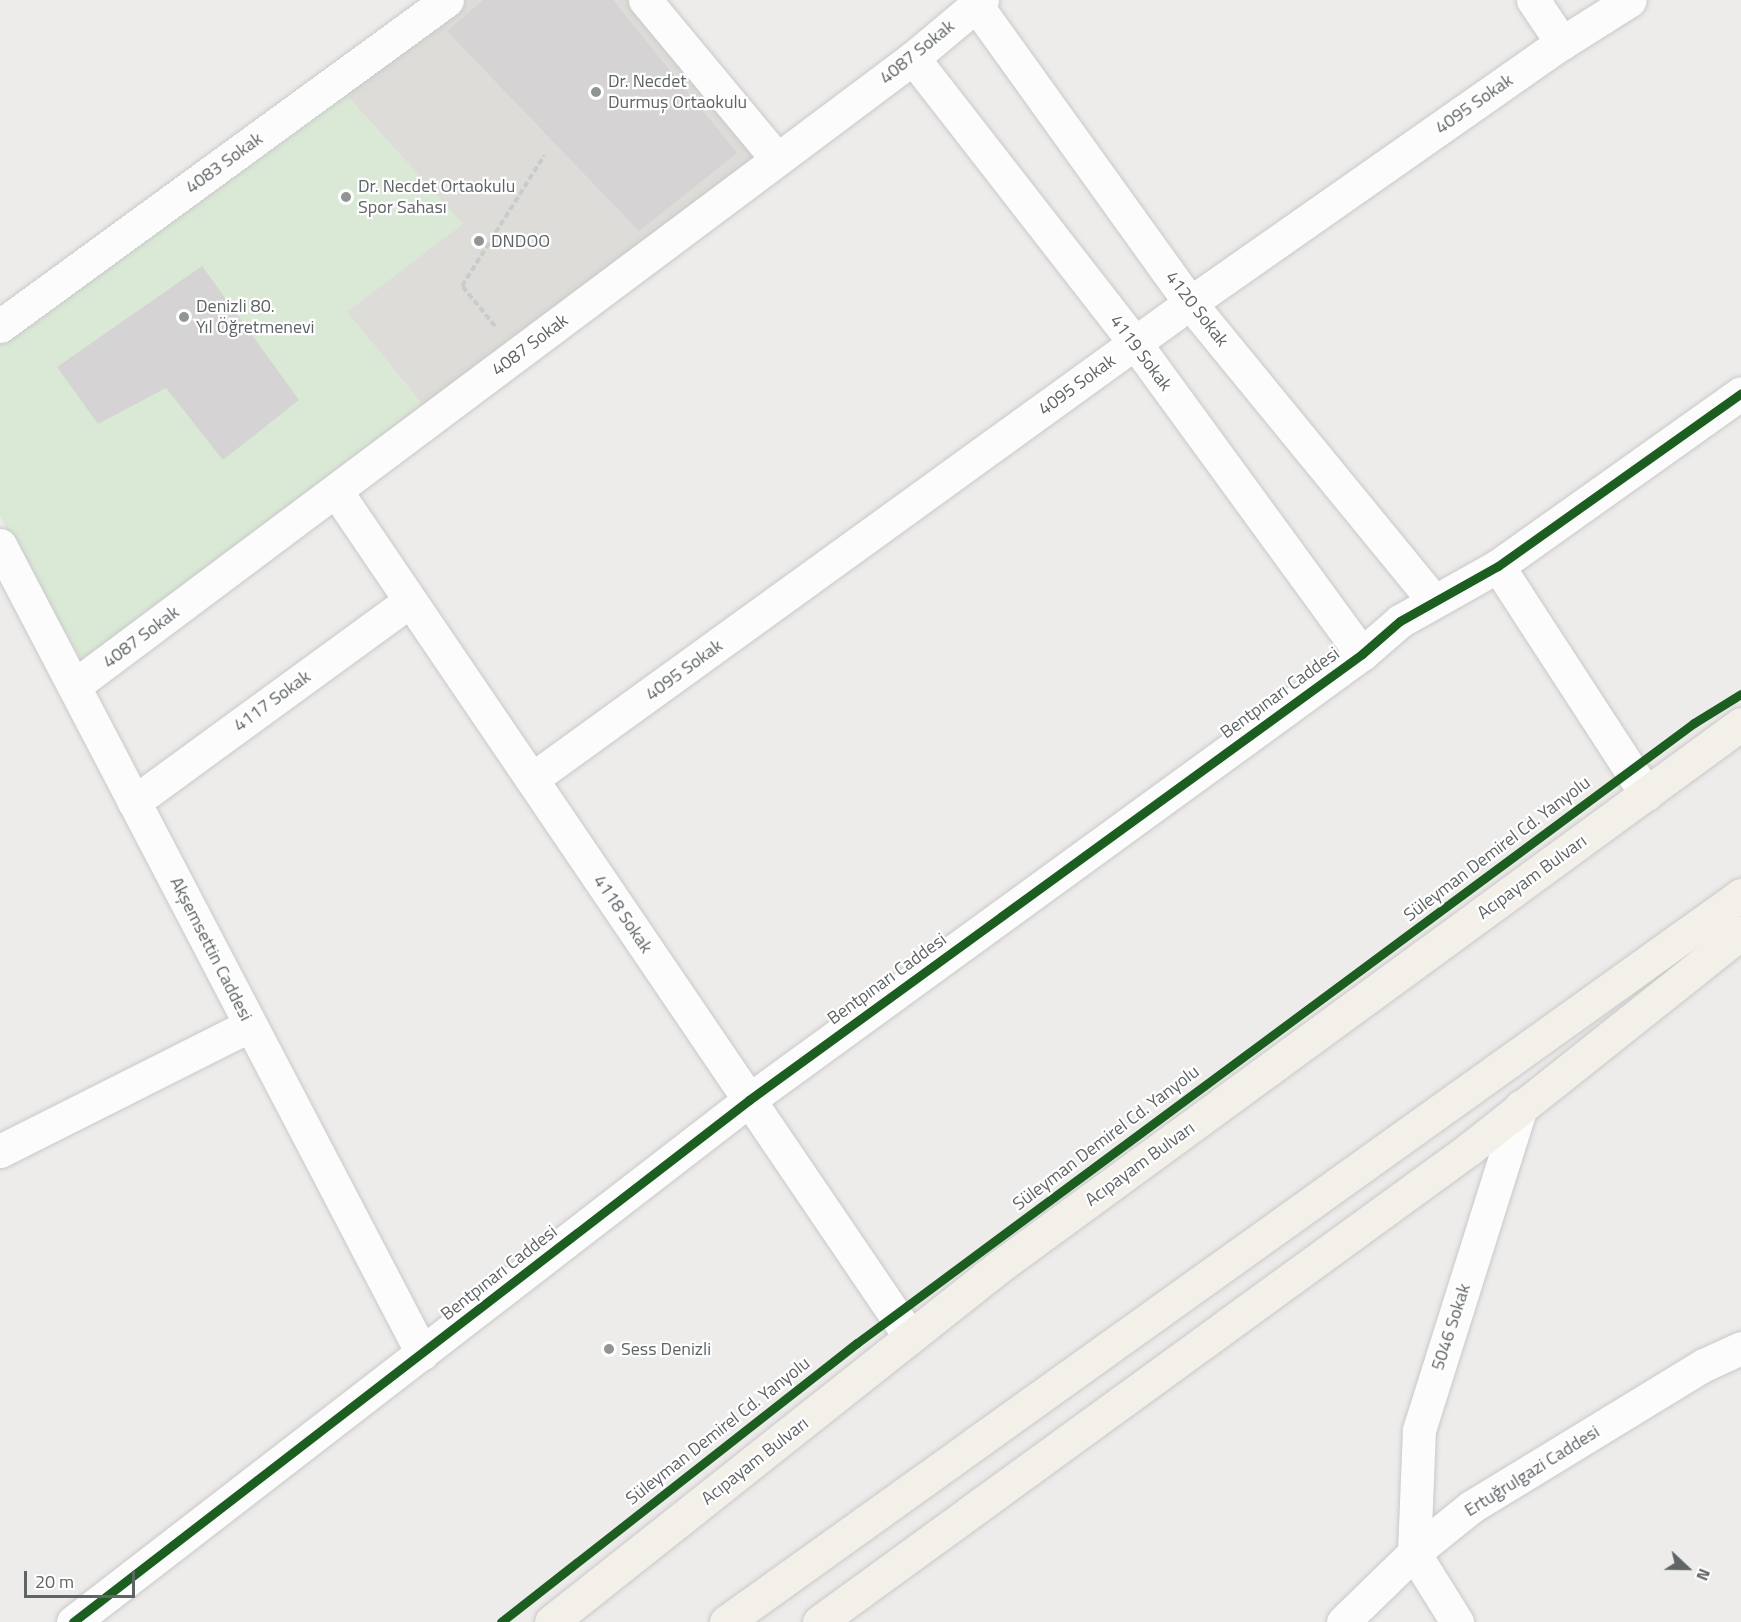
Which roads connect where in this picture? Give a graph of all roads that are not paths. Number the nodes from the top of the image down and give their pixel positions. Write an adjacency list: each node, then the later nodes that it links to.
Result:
1 (447, 0): 10 (street, 4083 Sokak)
2 (645, 0): 8 (street)
3 (1533, 0): 6 (street)
4 (1630, 0): 6 (street, 4095 Sokak)
5 (979, 2): 7 (street, 4087 Sokak); 9 (street, 4120 Sokak)
6 (1562, 43): 9 (street, 4095 Sokak)
7 (913, 58): 8 (street, 4087 Sokak); 11 (street, 4119 Sokak)
8 (777, 159): 13 (street, 4087 Sokak)
9 (1190, 303): 11 (street, 4095 Sokak); 17 (street, 4120 Sokak)
10 (0, 326)
11 (1135, 343): 18 (street, 4119 Sokak); 21 (street, 4095 Sokak)
12 (1741, 393): 15 (street, Bentpınarı Caddesi)
13 (336, 491): 16 (street, 4118 Sokak); 19 (street, 4087 Sokak)
14 (0, 545): 19 (street, Akşemsettin Caddesi)
15 (1498, 566): 17 (street, Bentpınarı Caddesi); 22 (street)
16 (410, 600): 21 (street, 4118 Sokak); 23 (street, 4117 Sokak)
17 (1434, 601): 18 (street, Bentpınarı Caddesi)
18 (1362, 654): 27 (street, Bentpınarı Caddesi)
19 (74, 686): 23 (street, Akşemsettin Caddesi)
20 (1741, 724): 22 (main road, Acıpayam Bulvarı)
21 (532, 779): 27 (street, 4118 Sokak)
22 (1646, 794): 30 (main road, Acıpayam Bulvarı)
23 (134, 802): 26 (street, Akşemsettin Caddesi)
24 (1741, 895): 37 (main road)
25 (1741, 933): 28 (main road)
26 (250, 1025): 29 (street); 32 (street, Akşemsettin Caddesi)
27 (749, 1100): 30 (street, 4118 Sokak); 32 (street, Bentpınarı Caddesi)
28 (1521, 1107): 33 (street, 5046 Sokak); 38 (main road)
29 (0, 1151)
30 (910, 1337): 36 (main road, Acıpayam Bulvarı)
31 (1741, 1348): 33 (street, Ertuğrulgazi Caddesi)
32 (422, 1353): 35 (street, Bentpınarı Caddesi)
33 (1414, 1553): 34 (street, Ertuğrulgazi Caddesi); 39 (street)
34 (1347, 1619)
35 (73, 1622)
36 (551, 1622)
37 (726, 1622)
38 (819, 1622)
39 (1457, 1622)

